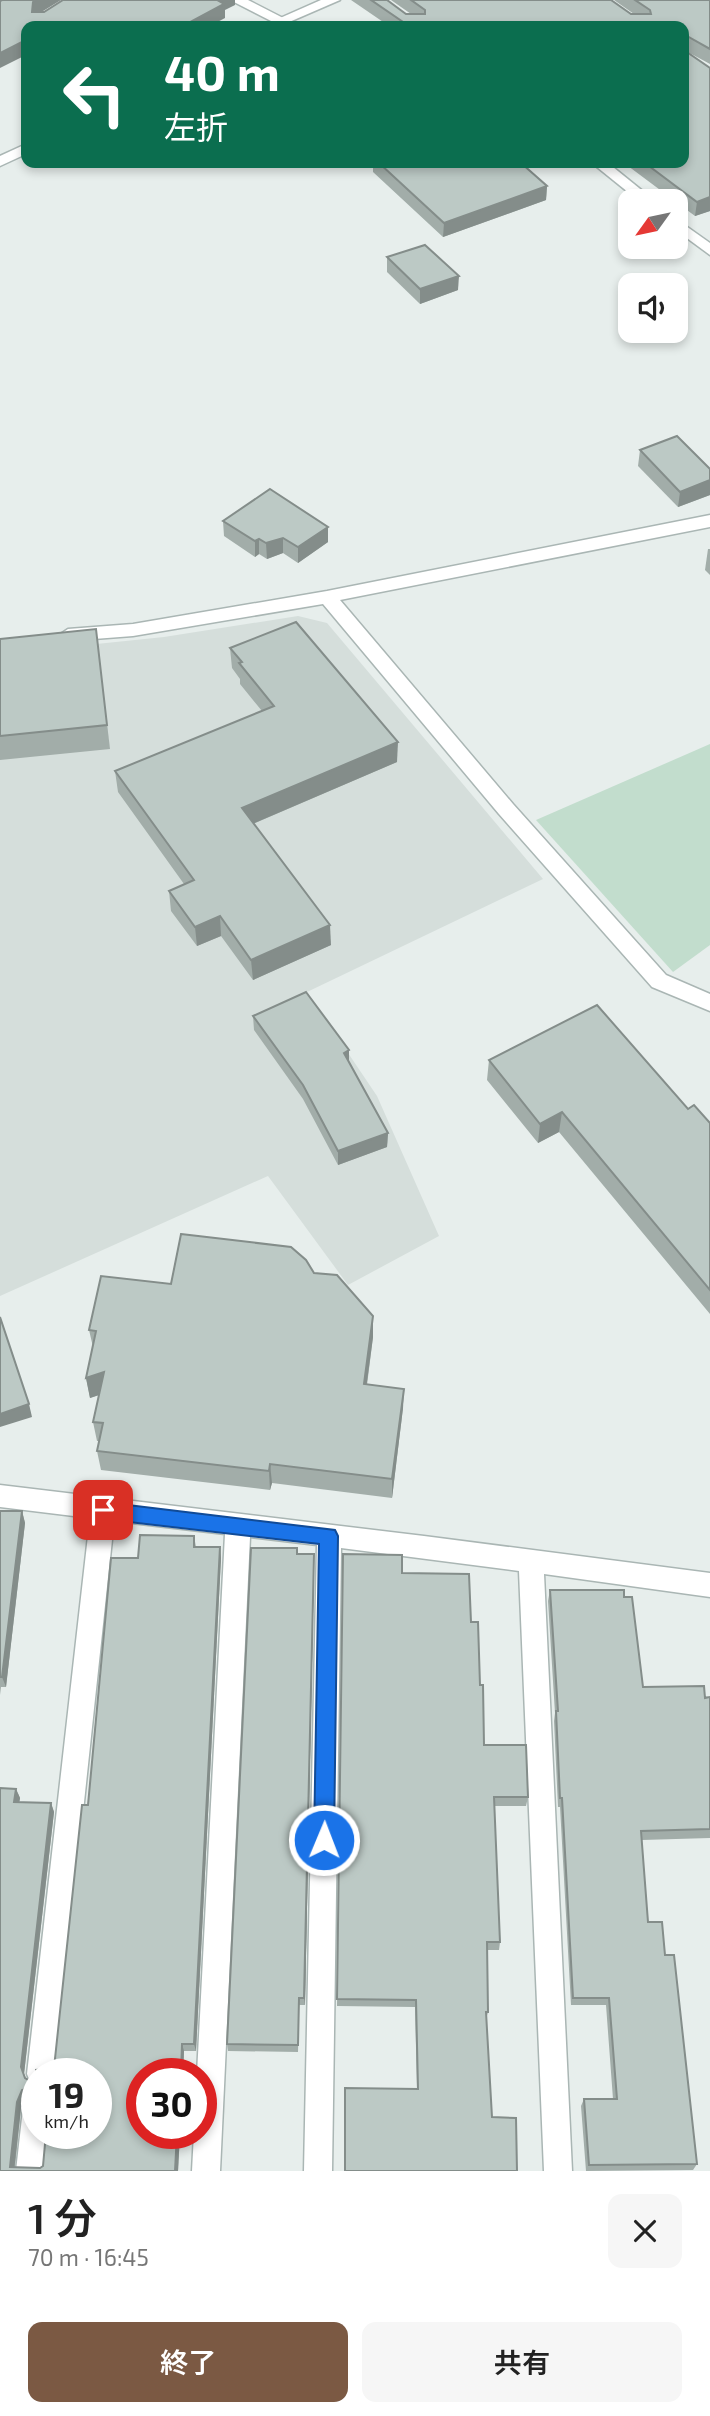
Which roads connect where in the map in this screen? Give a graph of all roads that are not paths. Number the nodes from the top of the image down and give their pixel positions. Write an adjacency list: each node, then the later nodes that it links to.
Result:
1 (237, 0): 3 (street)
2 (333, 0): 4 (street)
3 (272, 21)
4 (280, 21)
5 (21, 151): 6 (street)
6 (0, 162)
7 (605, 168): 8 (street)
8 (633, 189)
9 (688, 233): 10 (street)
10 (710, 250)
11 (710, 521): 12 (street)
12 (327, 597): 13 (street); 14 (street)
13 (53, 636)
14 (710, 1003)
15 (0, 1496): 16 (street)
16 (103, 1510): 17 (street); 21 (street)
17 (238, 1525): 18 (street); 24 (street)
18 (329, 1536): 19 (street); 25 (street)
19 (531, 1562): 20 (street); 26 (street)
20 (710, 1585)
21 (43, 2058)
22 (32, 2149): 23 (street)
23 (30, 2171)
24 (206, 2171)
25 (318, 2171)
26 (558, 2171)

